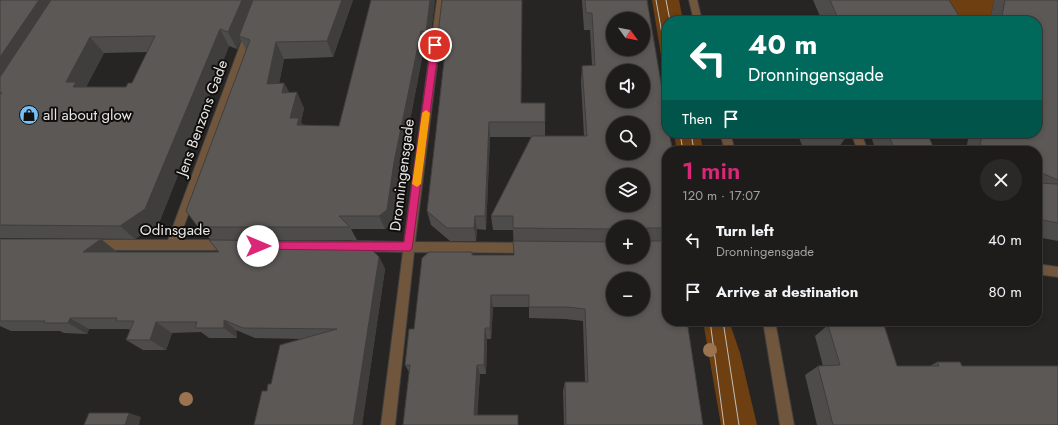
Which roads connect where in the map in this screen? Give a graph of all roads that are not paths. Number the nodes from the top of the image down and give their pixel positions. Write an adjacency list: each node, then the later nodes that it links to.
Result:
1 (441, 0): 9 (street, Dronningensgade)
2 (693, 0): 3 (street)
3 (697, 16)
4 (253, 21): 6 (street, Jens Benzons Gade)
5 (80, 245): 6 (street, Odinsgade)
6 (172, 245): 7 (street, Odinsgade)
7 (235, 246)
8 (342, 246): 9 (street)
9 (409, 246): 10 (street); 14 (street, Dronningensgade)
10 (535, 248)
11 (1042, 270): 12 (street)
12 (1058, 272)
13 (770, 326): 15 (street)
14 (388, 425)
15 (786, 425)

